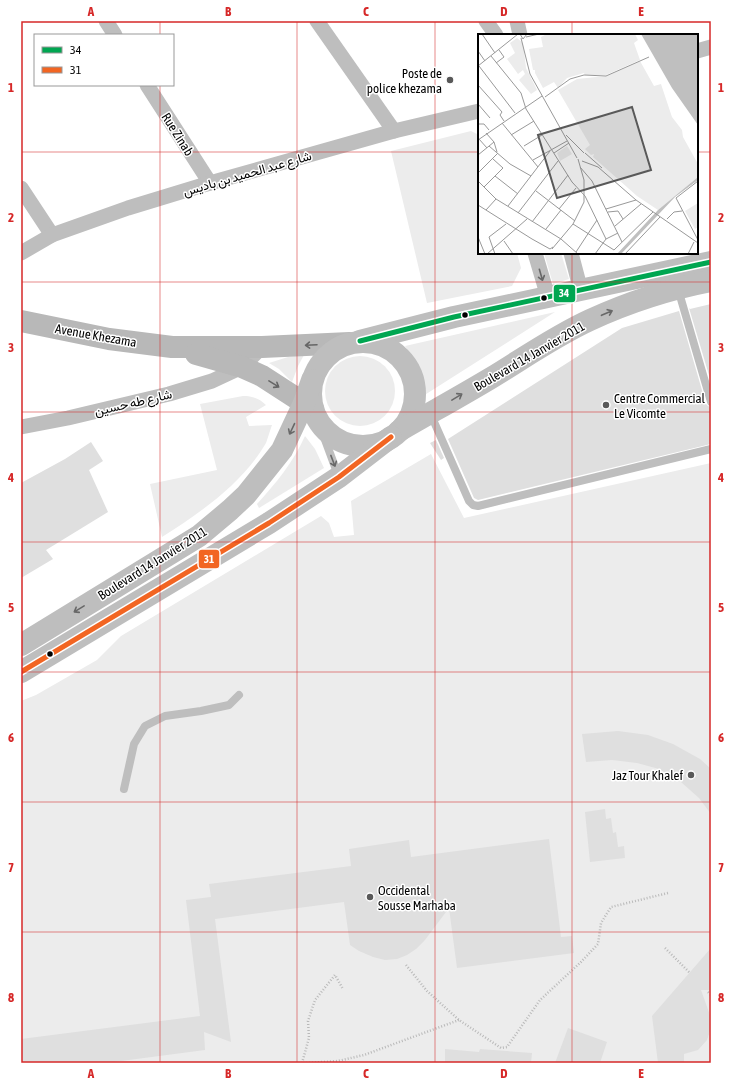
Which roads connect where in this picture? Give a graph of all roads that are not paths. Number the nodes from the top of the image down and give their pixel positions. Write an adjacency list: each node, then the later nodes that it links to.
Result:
1 (106, 21): 5 (street)
2 (317, 21): 12 (street)
3 (486, 21): 6 (street)
4 (518, 21): 7 (street)
5 (114, 34)
6 (495, 34)
7 (520, 34)
8 (711, 47): 9 (street)
9 (698, 51)
10 (148, 86): 13 (street, Rue Zinab)
11 (478, 111): 12 (street, شارع عبد الحميد بن باديس)
12 (394, 131): 13 (street, شارع عبد الحميد بن باديس)
13 (210, 183): 15 (street, شارع عبد الحميد بن باديس)
14 (21, 188): 15 (street)
15 (52, 235): 16 (street, شارع عبد الحميد بن باديس)
16 (21, 253)
17 (535, 254): 23 (street, one-way to 23)
18 (572, 254): 22 (street)
19 (711, 262): 22 (main road)
20 (711, 281): 21 (main road, Boulevard 14 Janvier 2011)
21 (677, 288): 29 (lane); 31 (main road, Boulevard 14 Janvier 2011, one-way to 21)
22 (581, 291): 23 (main road)
23 (548, 297): 25 (main road)
24 (21, 321): 26 (main road, Avenue Khezama)
25 (355, 342): 27 (main road, Avenue Khezama, one-way to 27); 30 (main road); 33 (main road)
26 (172, 347): 27 (main road, Avenue Khezama); 28 (main road, Avenue Khezama)
27 (262, 347): 28 (street)
28 (242, 367): 30 (main road, Avenue Khezama, one-way to 30); 32 (street, شارع طه حسين)
29 (711, 402)
30 (311, 410): 33 (main road); 35 (lane, one-way to 35); 36 (main road, Boulevard 14 Janvier 2011, one-way to 36)
31 (430, 413): 33 (main road, Boulevard 14 Janvier 2011); 34 (lane)
32 (21, 427)
33 (395, 434): 35 (main road, Boulevard 14 Janvier 2011)
34 (711, 449)
35 (339, 477): 37 (main road, Boulevard 14 Janvier 2011)
36 (21, 645)
37 (21, 672)
38 (239, 695): 39 (lane)
39 (124, 789)

